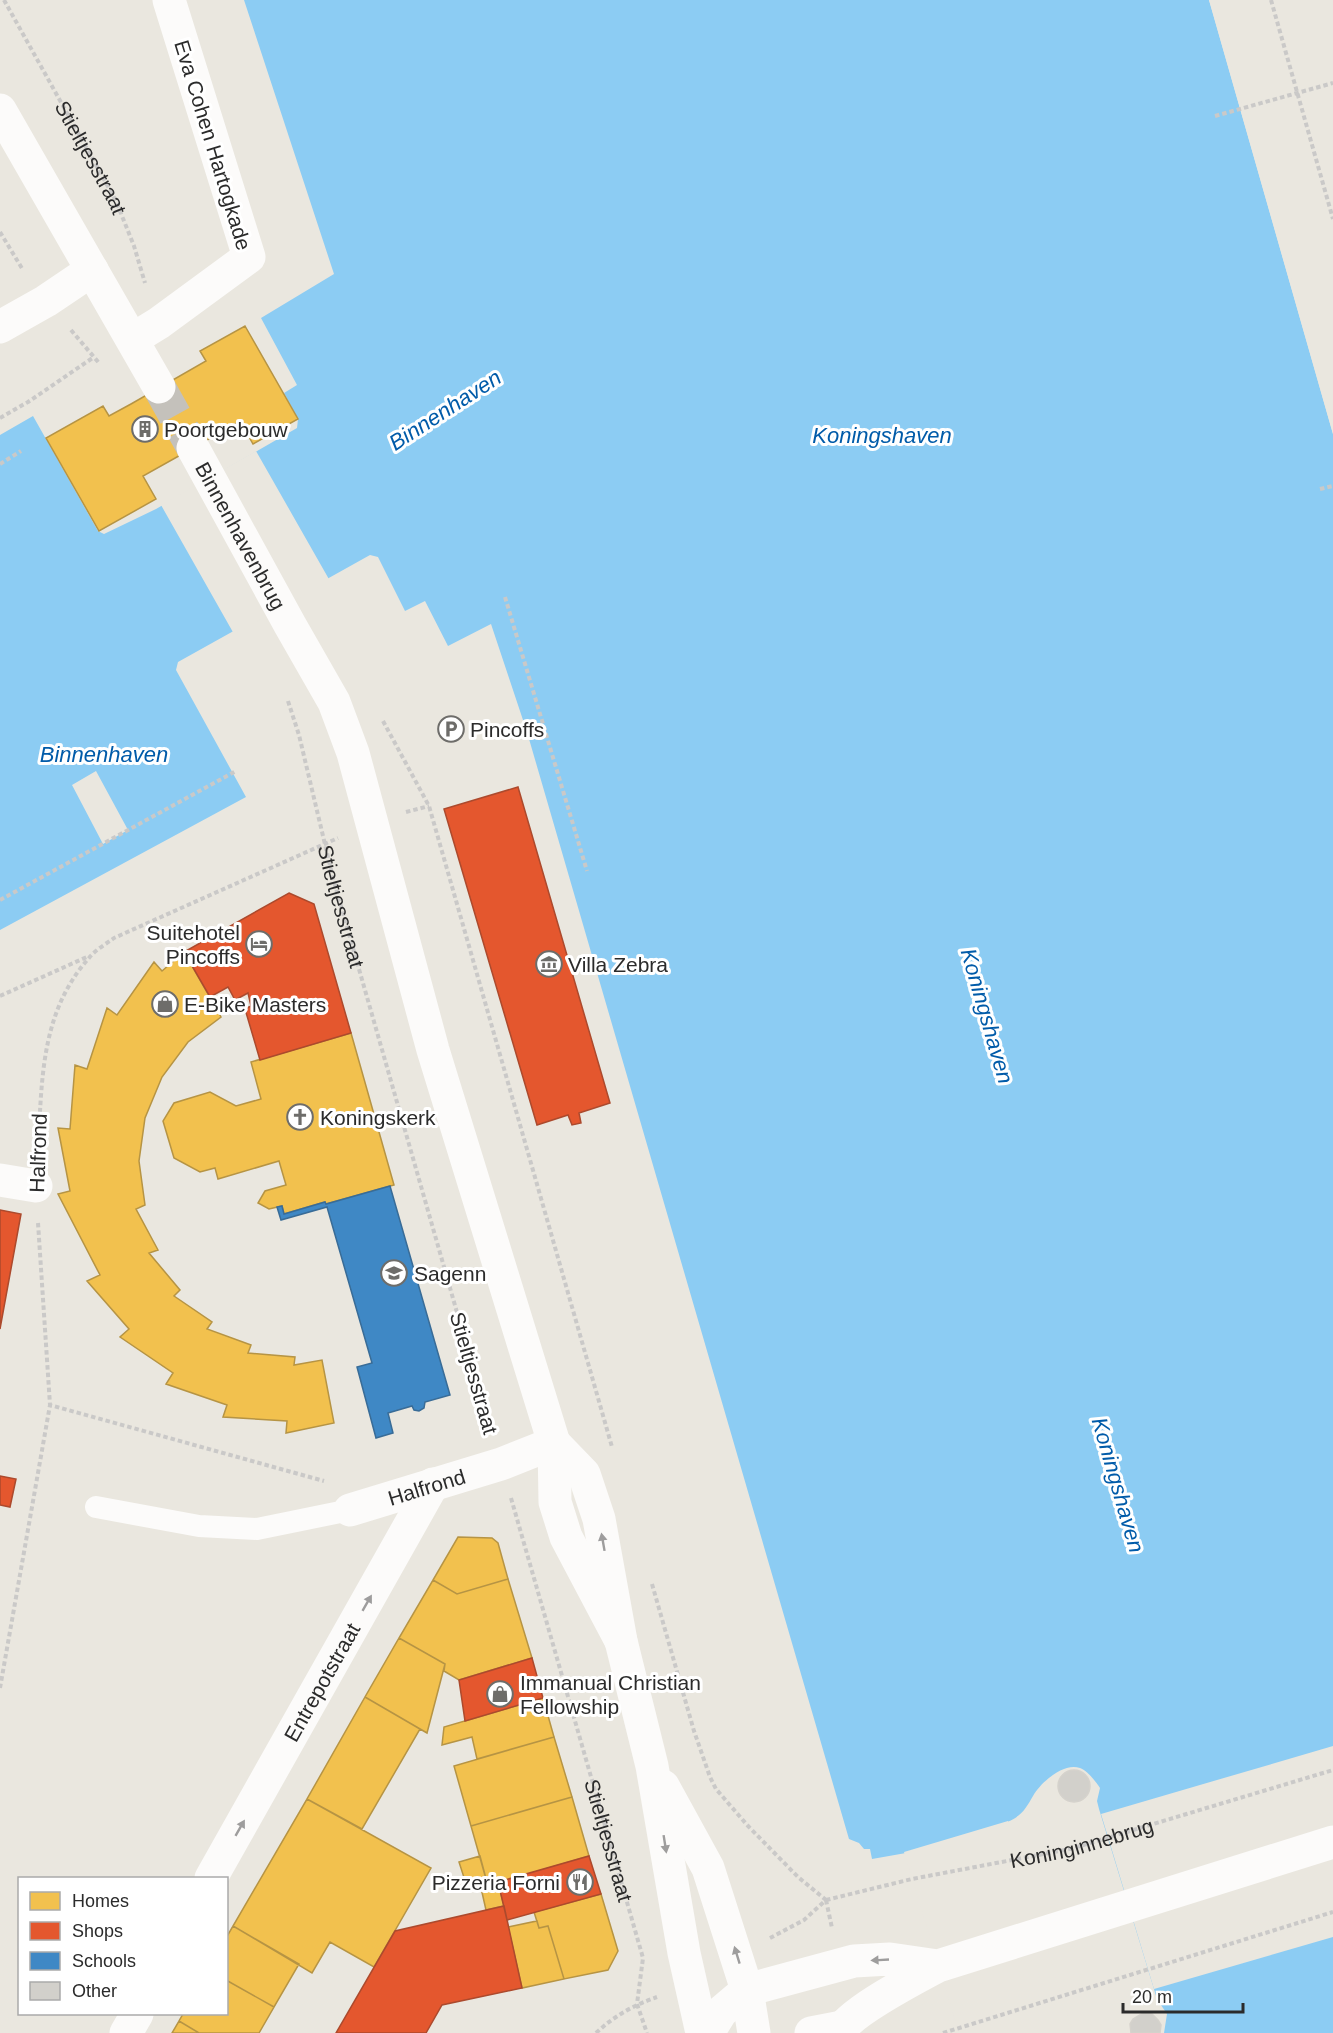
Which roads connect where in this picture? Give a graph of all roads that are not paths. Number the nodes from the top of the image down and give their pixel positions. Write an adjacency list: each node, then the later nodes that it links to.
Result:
1 (169, 0): 5 (street, Eva Cohen Hartogkade)
2 (0, 110): 3 (street)
3 (92, 270): 4 (street); 5 (street)
4 (0, 327)
5 (146, 331): 6 (street)
6 (159, 387)
7 (193, 448): 10 (street, Binnenhavenbrug)
8 (0, 1180): 9 (street)
9 (36, 1186)
10 (554, 1443): 11 (street, Halfrond); 14 (street)
11 (433, 1484): 13 (street, Halfrond); 16 (street, Entrepotstraat, one-way to 11)
12 (96, 1507): 13 (lane, Halfrond)
13 (350, 1510)
14 (652, 1766): 18 (street, one-way to 14); 22 (street, one-way to 22)
15 (1333, 1842): 17 (street)
16 (212, 1877)
17 (938, 1966): 18 (street, one-way to 18); 20 (street)
18 (747, 1990): 23 (street); 24 (street)
19 (136, 2015): 21 (street)
20 (831, 2031)
21 (126, 2033)
22 (702, 2033)
23 (708, 2033)
24 (754, 2033)

